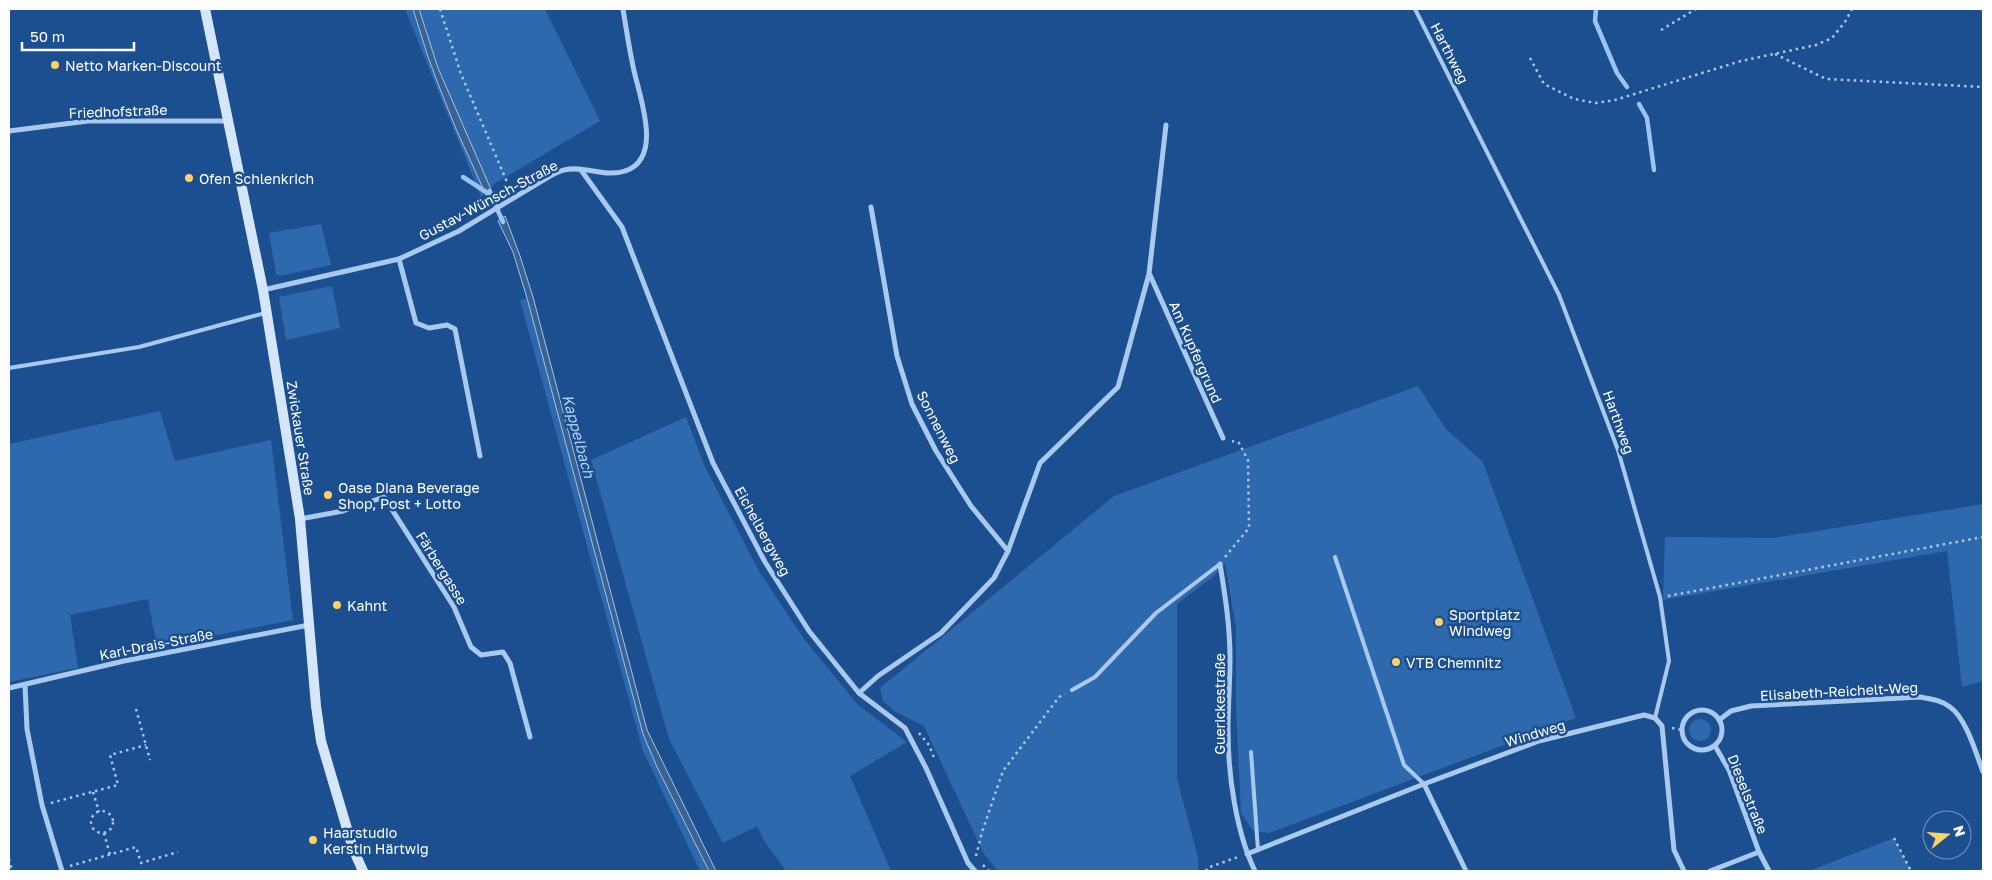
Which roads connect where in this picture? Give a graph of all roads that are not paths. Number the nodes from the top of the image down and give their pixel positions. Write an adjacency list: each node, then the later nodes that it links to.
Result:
1 (205, 9): 4 (main road, Zwickauer Straße)
2 (624, 9): 7 (street, Gustav-Wünsch-Straße)
3 (1415, 9): 25 (lane, Harthweg)
4 (229, 121): 6 (street, Friedhofstraße); 11 (main road, Zwickauer Straße)
5 (1166, 125): 10 (street)
6 (9, 131)
7 (581, 170): 9 (street, Gustav-Wünsch-Straße); 24 (street, Eichelbergweg)
8 (871, 207): 17 (street, Sonnenweg)
9 (399, 259): 11 (street, Gustav-Wünsch-Straße); 15 (street)
10 (1149, 274): 14 (street, Am Kupfergrund); 17 (street)
11 (263, 290): 12 (main road, Zwickauer Straße)
12 (267, 313): 13 (lane); 16 (main road, Zwickauer Straße)
13 (9, 368)
14 (1223, 438)
15 (480, 456)
16 (300, 519): 20 (main road, Zwickauer Straße); 27 (street, Färbergasse)
17 (1008, 551): 24 (street)
18 (1335, 557): 31 (lane)
19 (1220, 564): 23 (lane); 34 (street, Guerickestraße)
20 (309, 625): 21 (street, Karl-Drais-Straße); 36 (main road, Zwickauer Straße)
21 (26, 686): 22 (street, Karl-Drais-Straße); 35 (street)
22 (9, 688)
23 (1072, 690)
24 (859, 693): 37 (street, Eichelbergweg)
25 (1655, 718): 31 (street, Windweg); 40 (street)
26 (1719, 720): 28 (street, Dieselstraße); 28 (street, Dieselstraße); 30 (street, Elisabeth-Reichelt-Weg)
27 (530, 737)
28 (1715, 746): 33 (street, Dieselstraße)
29 (1251, 752): 32 (lane)
30 (1983, 771)
31 (1424, 784): 32 (street, Windweg); 39 (street)
32 (1258, 850): 34 (street, Windweg)
33 (1759, 852): 41 (street, Dieselstraße); 42 (street, Dieselstraße)
34 (1247, 854): 38 (street, Guerickestraße)
35 (62, 870)
36 (363, 871)
37 (975, 871)
38 (1255, 871)
39 (1466, 871)
40 (1684, 871)
41 (1710, 871)
42 (1768, 871)

